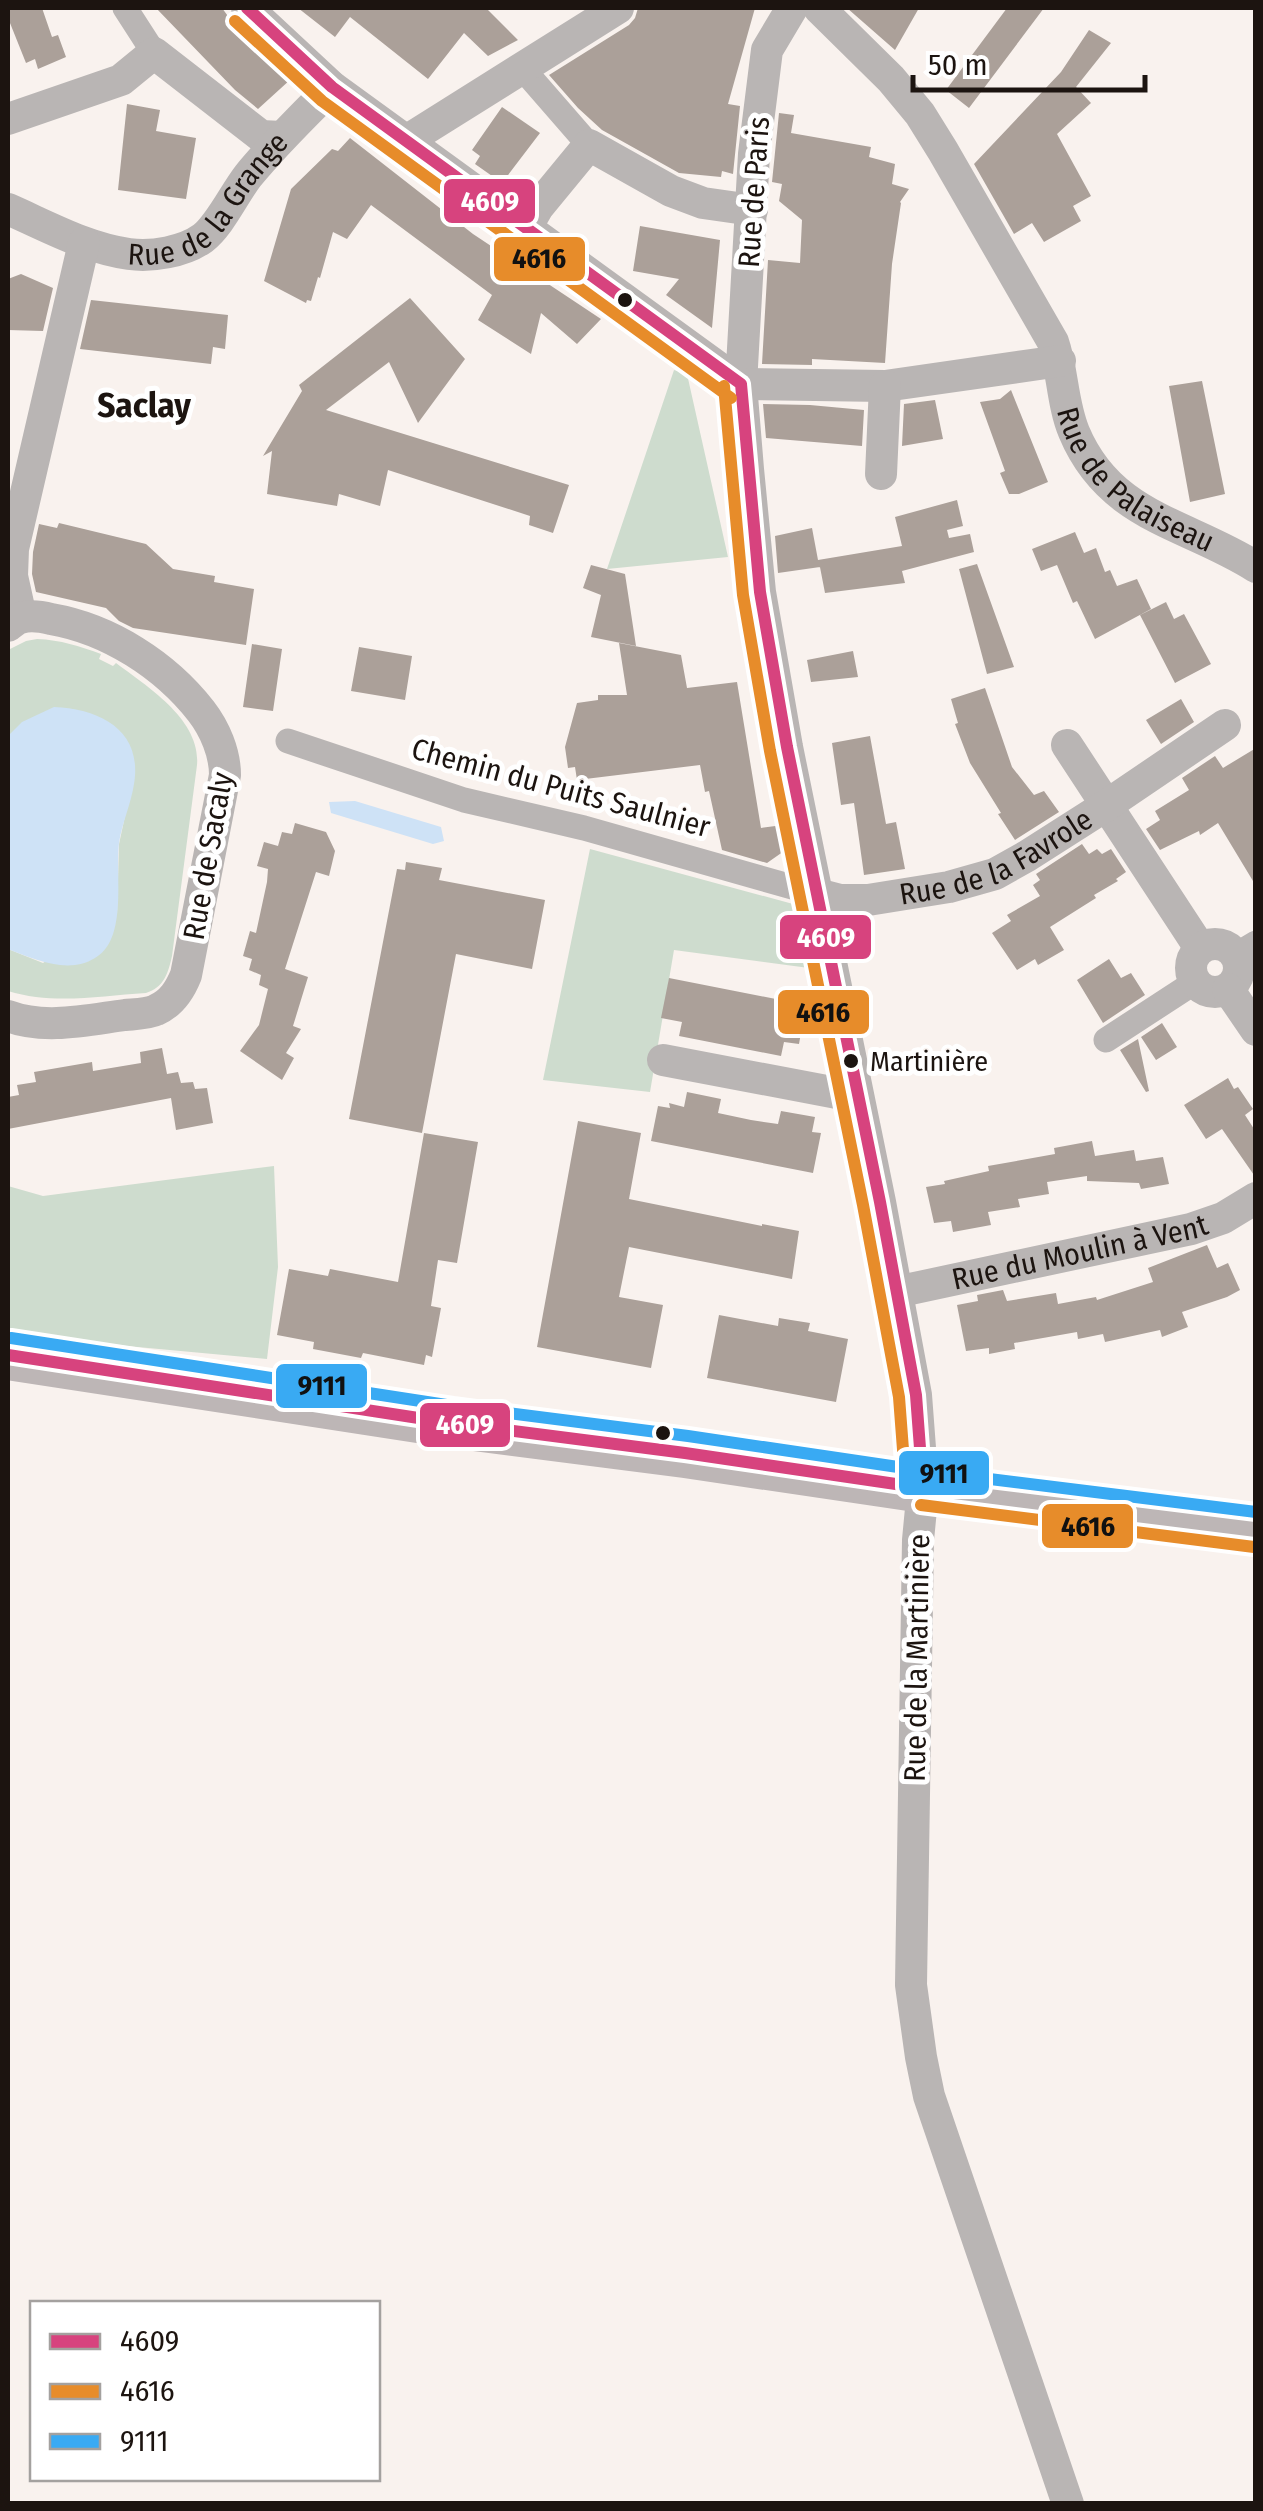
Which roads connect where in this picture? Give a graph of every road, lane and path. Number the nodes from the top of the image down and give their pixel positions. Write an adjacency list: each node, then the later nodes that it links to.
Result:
1 (126, 8): 6 (street)
2 (246, 8): 8 (street)
3 (618, 8): 7 (street)
4 (792, 8): 14 (street, Rue de Paris)
5 (819, 8): 17 (street, Rue de Palaiseau)
6 (154, 53): 9 (street); 10 (street)
7 (522, 68): 11 (street); 12 (street)
8 (332, 87): 10 (street, Rue de la Grange); 11 (street)
9 (8, 119)
10 (282, 137): 16 (street, Rue de la Grange)
11 (406, 141): 15 (street)
12 (589, 145): 14 (street); 15 (street)
13 (8, 209): 16 (street, Rue de la Grange)
14 (752, 210): 18 (street, Rue de Paris)
15 (526, 228): 18 (street)
16 (84, 243): 22 (street)
17 (1060, 360): 19 (street); 21 (street, Rue de Palaiseau)
18 (741, 384): 19 (street); 27 (street, Rue de la Martinière)
19 (885, 386): 20 (street)
20 (881, 474)
21 (1251, 560)
22 (14, 622): 32 (street, Rue de Sacaly)
23 (1224, 726): 26 (street, Rue de la Favrole)
24 (288, 741): 27 (street, Chemin du Puits Saulnier)
25 (1067, 744): 26 (street)
26 (1107, 805): 27 (street, Rue de la Favrole); 28 (street)
27 (817, 894): 36 (street, Rue de la Martinière)
28 (1200, 948): 29 (street); 30 (street)
29 (1246, 949): 31 (street)
30 (1195, 982): 31 (street); 34 (street)
31 (1228, 988): 33 (street)
32 (8, 1016)
33 (1256, 1030)
34 (1106, 1040)
35 (664, 1060): 36 (street)
36 (858, 1097): 38 (street, Rue de la Martinière)
37 (1256, 1198): 38 (street, Rue du Moulin à Vent)
38 (896, 1292): 40 (street, Rue de la Martinière)
39 (8, 1355): 40 (main road)
40 (923, 1488): 41 (main road); 42 (street, Rue de la Martinière)
41 (1256, 1530)
42 (1068, 2504)

